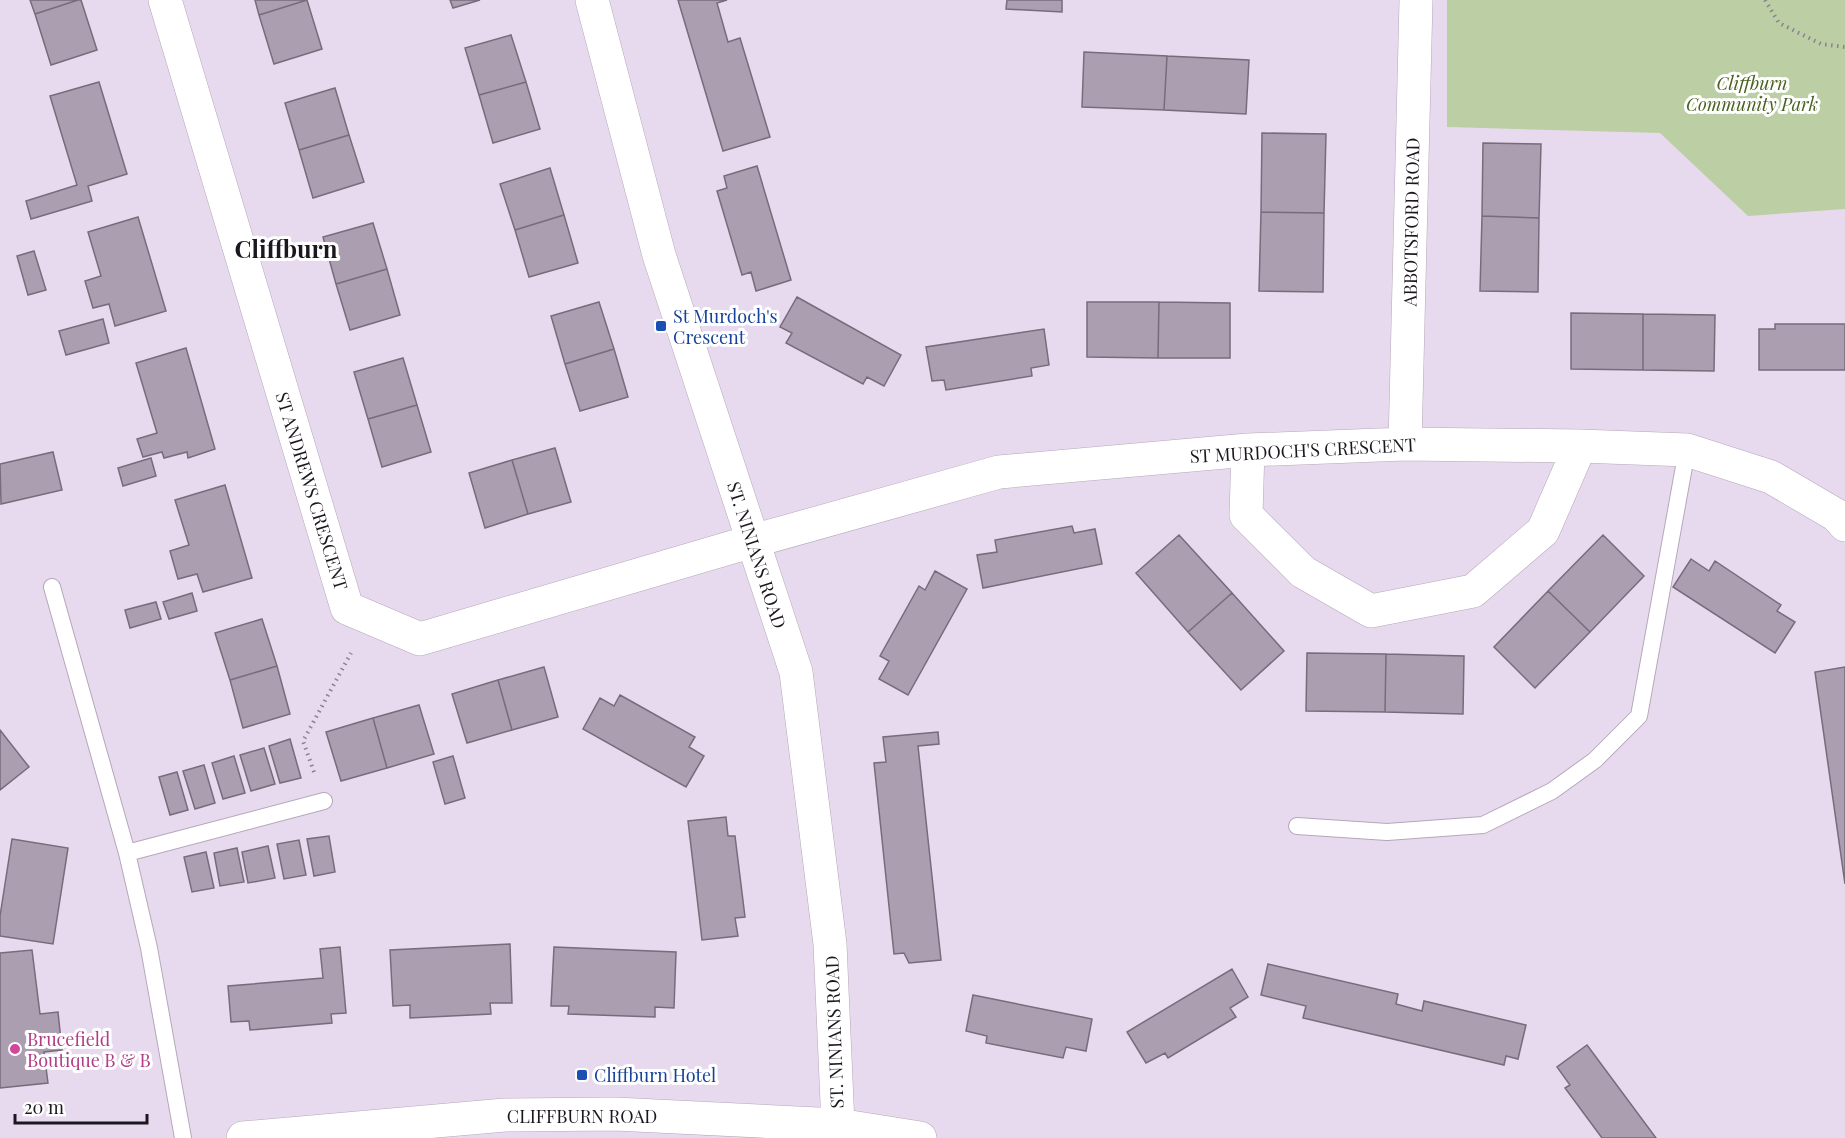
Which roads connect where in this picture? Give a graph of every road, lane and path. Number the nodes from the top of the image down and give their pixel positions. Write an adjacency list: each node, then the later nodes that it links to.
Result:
1 (165, 0): 13 (street, ST ANDREWS CRESCENT)
2 (592, 0): 11 (street, ST. NINIANS ROAD)
3 (1409, 0): 6 (street, ABBOTSFORD ROAD)
4 (1766, 0): 5 (path)
5 (1845, 47)
6 (1405, 444): 7 (street, ST MURDOCH'S CRESCENT); 8 (street, ST MURDOCH'S CRESCENT)
7 (1580, 446): 8 (street); 9 (street, ST MURDOCH'S CRESCENT)
8 (1248, 450): 11 (street, ST MURDOCH'S CRESCENT)
9 (1687, 450): 10 (street, ST MURDOCH'S CRESCENT); 15 (lane)
10 (1845, 525)
11 (753, 541): 13 (street, ST ANDREWS CRESCENT); 17 (street, ST. NINIANS ROAD)
12 (52, 586): 16 (lane)
13 (370, 618): 14 (path)
14 (324, 801): 16 (lane)
15 (1297, 826)
16 (127, 853): 19 (lane)
17 (838, 1125): 18 (street, CLIFFBURN ROAD); 21 (street, CLIFFBURN ROAD)
18 (617, 1126): 20 (street, CLIFFBURN ROAD)
19 (183, 1138)
20 (246, 1138)
21 (920, 1138)

